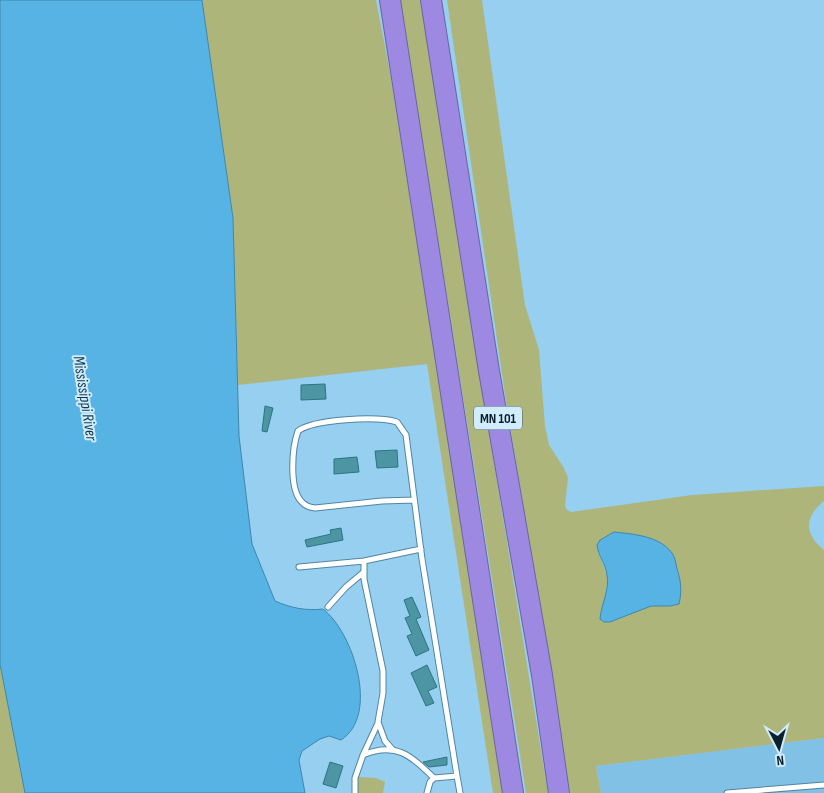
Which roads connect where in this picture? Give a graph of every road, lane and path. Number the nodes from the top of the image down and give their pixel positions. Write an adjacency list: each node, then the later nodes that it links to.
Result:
1 (388, 0): 20 (highway, MN 101)
2 (431, 0): 4 (highway, MN 101)
3 (435, 0): 4 (highway)
4 (438, 43): 21 (highway, MN 101)
5 (414, 500): 5 (lane); 6 (lane)
6 (421, 549): 7 (lane); 14 (lane)
7 (364, 560): 8 (lane); 9 (lane)
8 (299, 567)
9 (364, 572): 10 (lane); 11 (lane)
10 (328, 607)
11 (378, 722): 12 (lane); 13 (lane)
12 (392, 749): 13 (lane); 15 (lane)
13 (363, 755): 17 (lane)
14 (457, 776): 15 (lane); 19 (lane)
15 (434, 778): 18 (lane)
16 (824, 784): 22 (lane)
17 (355, 793)
18 (427, 793)
19 (460, 793)
20 (513, 793)
21 (559, 793)
22 (727, 793)

